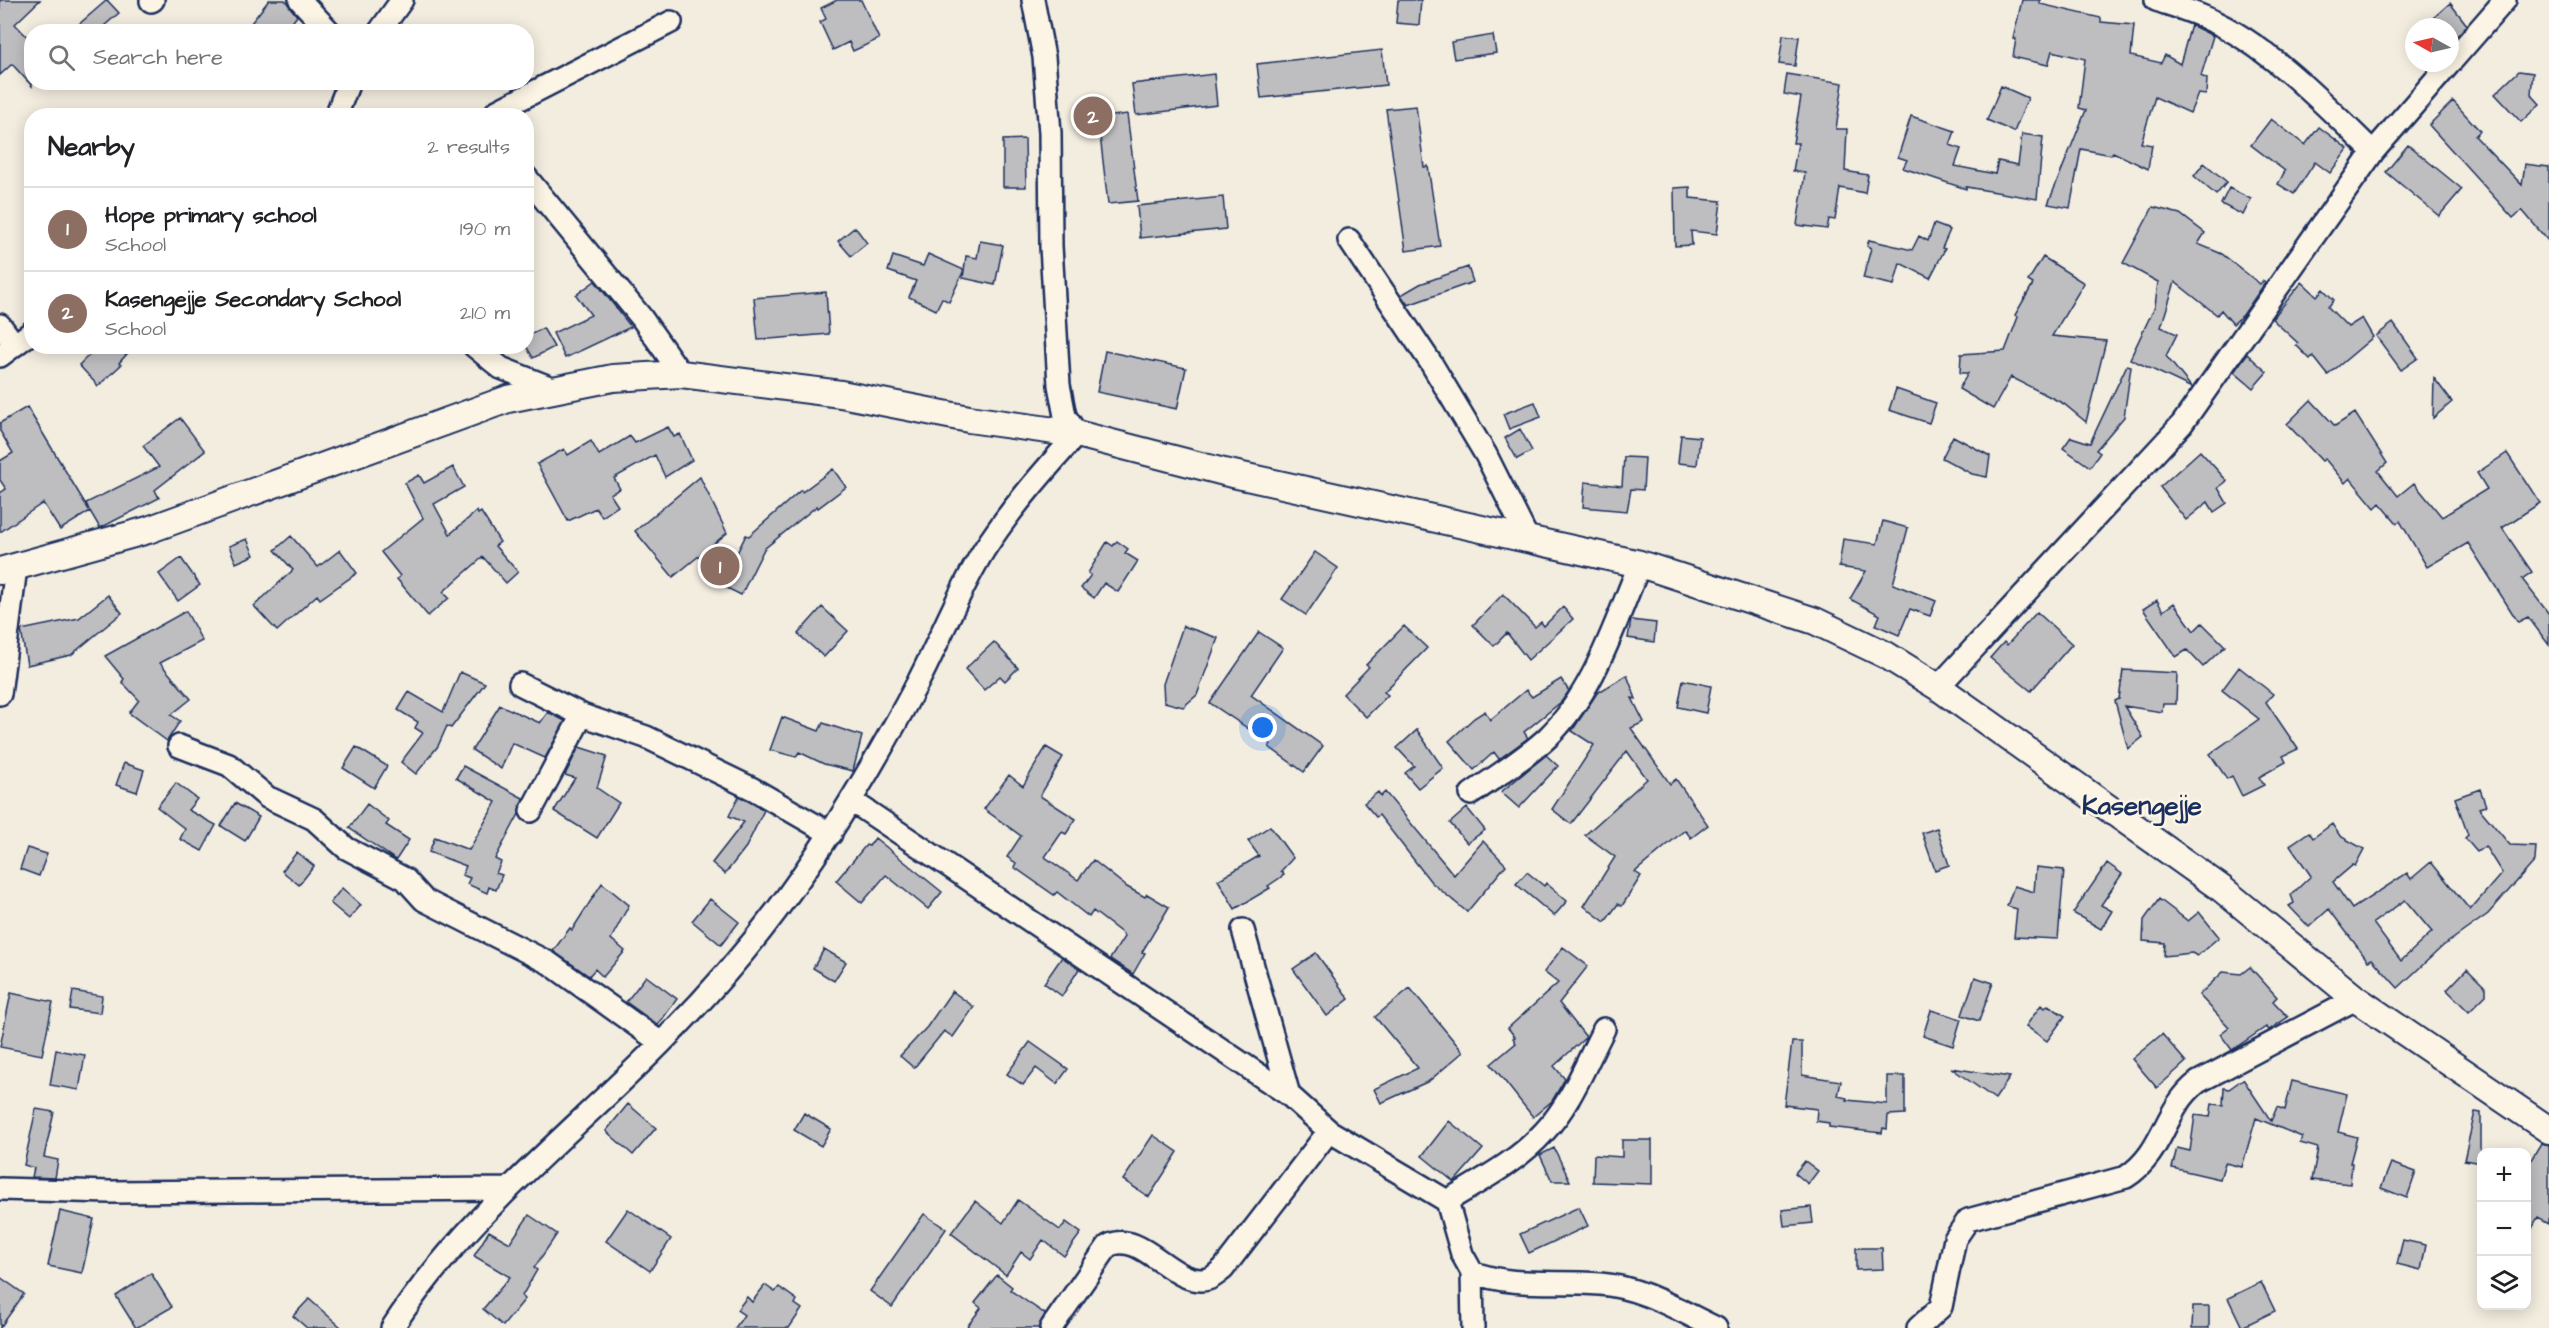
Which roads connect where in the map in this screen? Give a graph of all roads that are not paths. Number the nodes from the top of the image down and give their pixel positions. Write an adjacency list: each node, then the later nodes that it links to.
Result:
1 (300, 0): 7 (street)
2 (402, 0): 8 (street)
3 (1033, 0): 22 (street)
4 (2156, 0): 14 (street)
5 (2505, 0): 9 (street)
6 (671, 22): 13 (street)
7 (322, 24)
8 (385, 24)
9 (2459, 53)
10 (2442, 72): 14 (street)
11 (346, 90): 12 (street)
12 (339, 108)
13 (503, 108)
14 (2373, 152): 27 (street)
15 (534, 187): 20 (street)
16 (1349, 240): 23 (street)
17 (0, 325): 18 (street)
18 (15, 344)
19 (484, 354): 21 (street)
20 (681, 374): 21 (street); 22 (street)
21 (557, 390): 25 (street)
22 (1077, 434): 23 (street); 32 (street)
23 (1527, 537): 24 (street)
24 (1640, 564): 27 (street); 31 (street)
25 (8, 569): 28 (street)
26 (520, 684): 29 (street)
27 (1938, 687): 36 (street)
28 (0, 694)
29 (582, 715): 33 (street); 34 (street)
30 (179, 746): 38 (street)
31 (1471, 794)
32 (852, 801): 34 (street); 39 (street)
33 (531, 811)
34 (831, 834): 38 (street)
35 (1243, 930): 39 (street)
36 (2356, 999): 40 (street); 46 (street)
37 (1604, 1029): 44 (street)
38 (661, 1043): 43 (street)
39 (1289, 1095): 41 (street)
40 (2549, 1130)
41 (1329, 1131): 44 (street); 48 (street)
42 (0, 1189): 43 (street)
43 (506, 1189): 47 (street)
44 (1447, 1201): 45 (street)
45 (1472, 1272): 49 (street); 50 (street)
46 (1941, 1306): 51 (street); 52 (street)
47 (392, 1328)
48 (1051, 1328)
49 (1473, 1328)
50 (1716, 1328)
51 (1918, 1328)
52 (1935, 1328)

